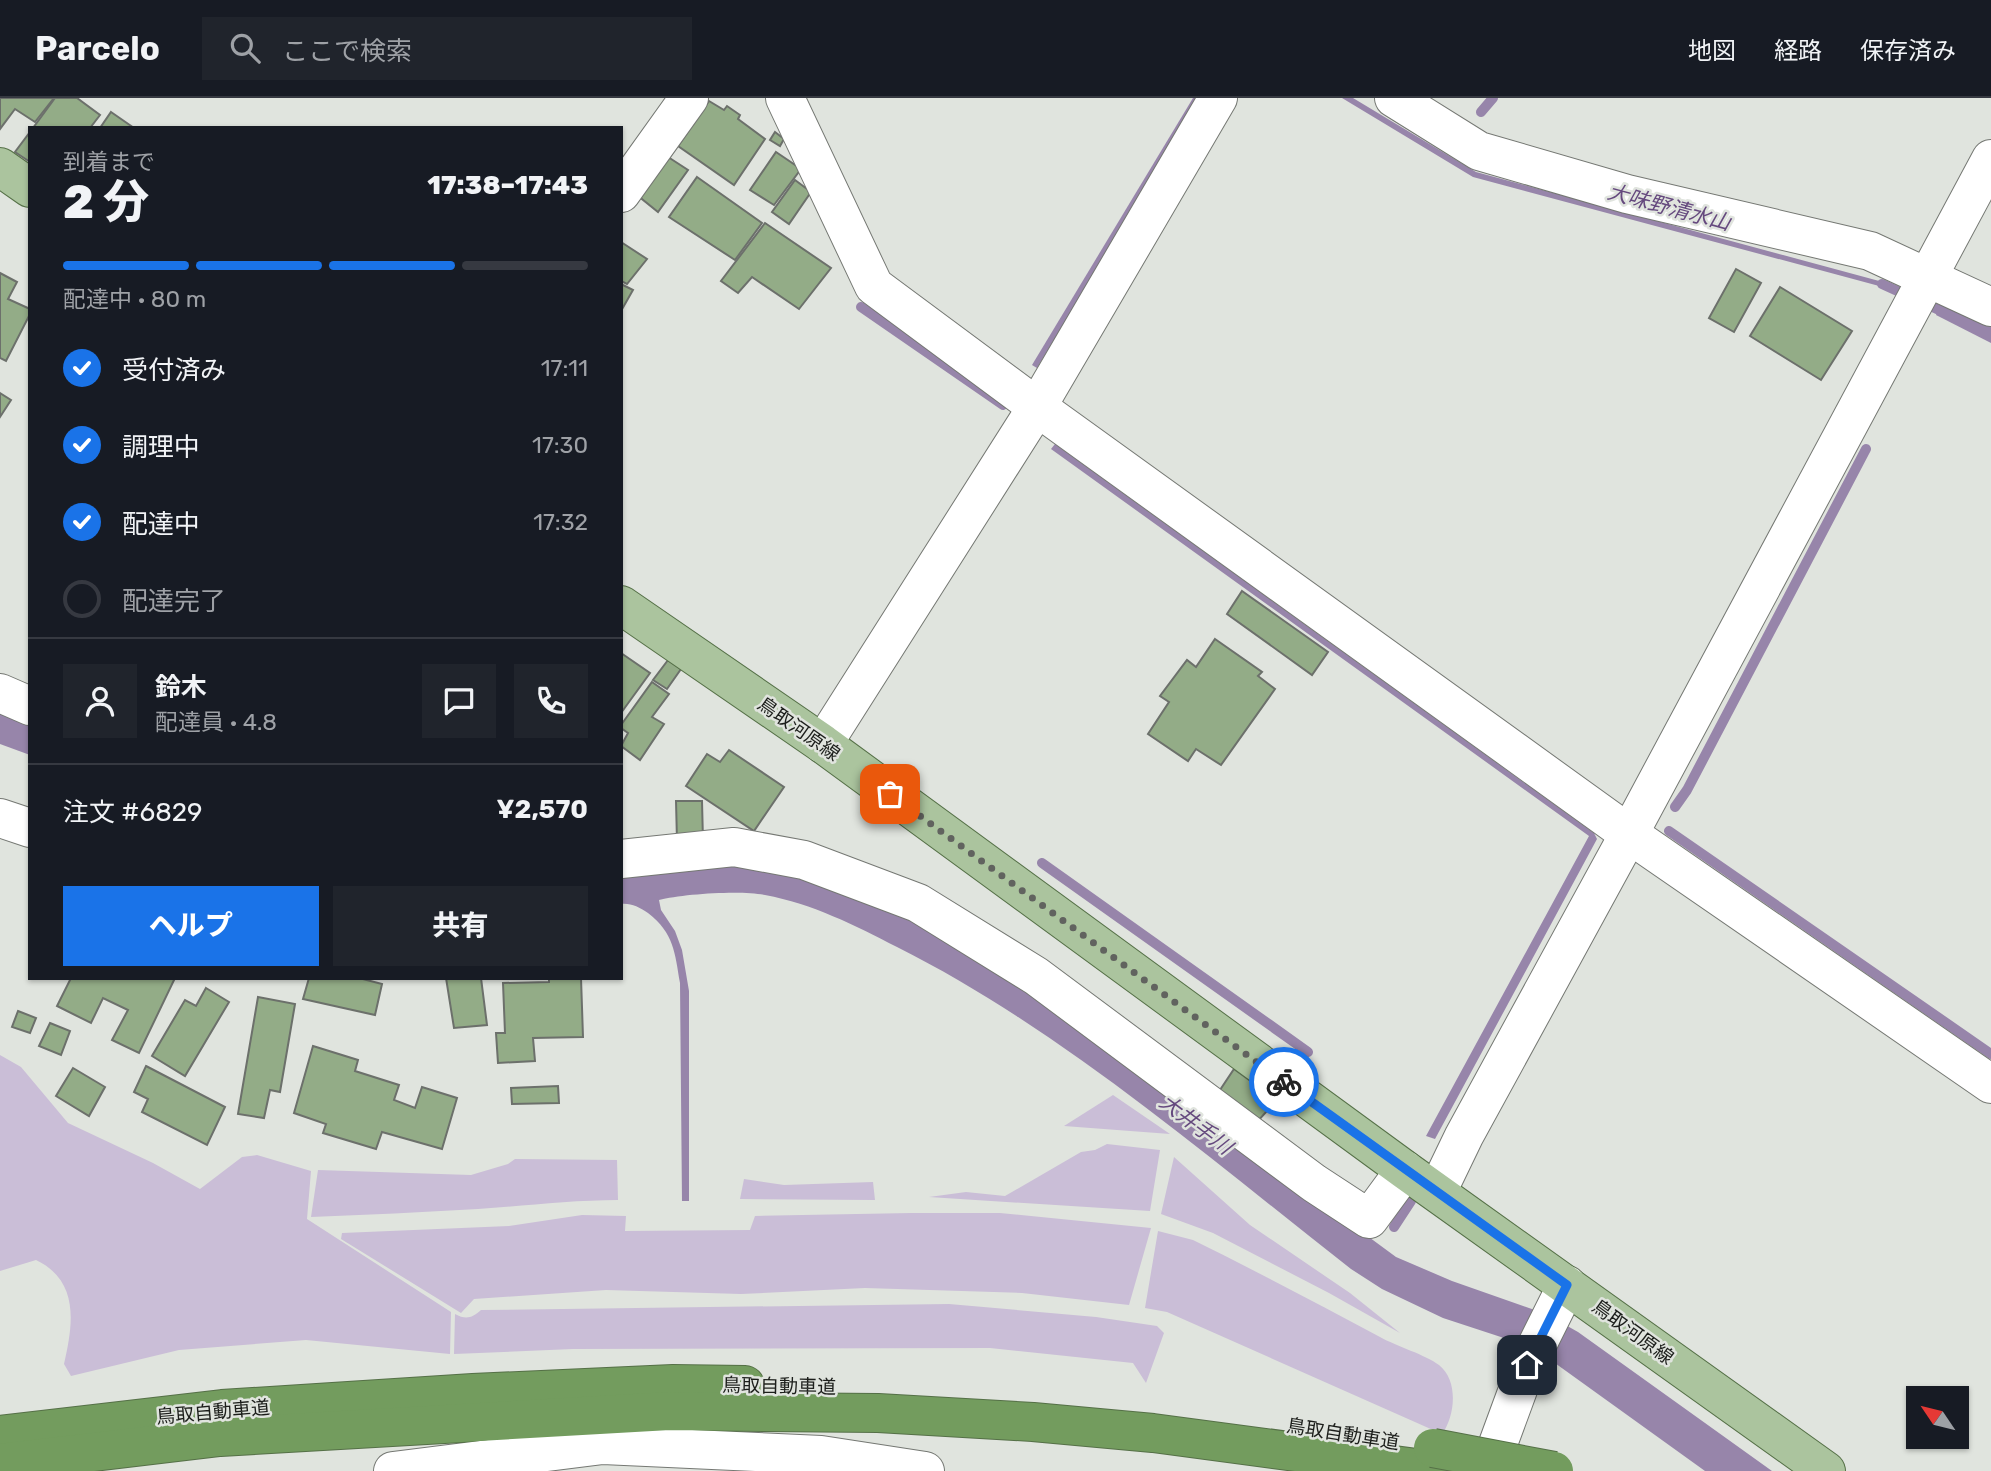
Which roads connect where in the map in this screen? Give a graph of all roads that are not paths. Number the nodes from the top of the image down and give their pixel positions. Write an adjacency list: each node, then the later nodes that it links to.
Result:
1 (689, 98): 8 (street)
2 (785, 98): 11 (street)
3 (1218, 98): 11 (street)
4 (1394, 98): 9 (street)
5 (1991, 159): 9 (street)
6 (0, 167): 7 (main road)
7 (28, 187)
8 (623, 190)
9 (1927, 279): 10 (street); 18 (street)
10 (1991, 307)
11 (1037, 407): 15 (street); 18 (street)
12 (623, 606): 15 (main road, 鳥取河原線)
13 (0, 693): 14 (street)
14 (28, 705)
15 (823, 744): 21 (main road, 鳥取河原線)
16 (0, 818): 17 (street)
17 (28, 827)
18 (1629, 835): 20 (street); 22 (street)
19 (623, 859): 21 (street)
20 (1991, 1084)
21 (1405, 1170): 22 (main road, 鳥取河原線)
22 (1437, 1192): 23 (main road, 鳥取河原線)
23 (1561, 1297): 29 (street); 31 (main road, 鳥取河原線)
24 (0, 1435): 26 (highway, 鳥取自動車道)
25 (0, 1463): 26 (highway, 鳥取自動車道)
26 (1434, 1463): 30 (highway, 鳥取自動車道, bridge)
27 (393, 1471): 28 (street)
28 (925, 1471)
29 (1488, 1471)
30 (1554, 1471)
31 (1826, 1471)

